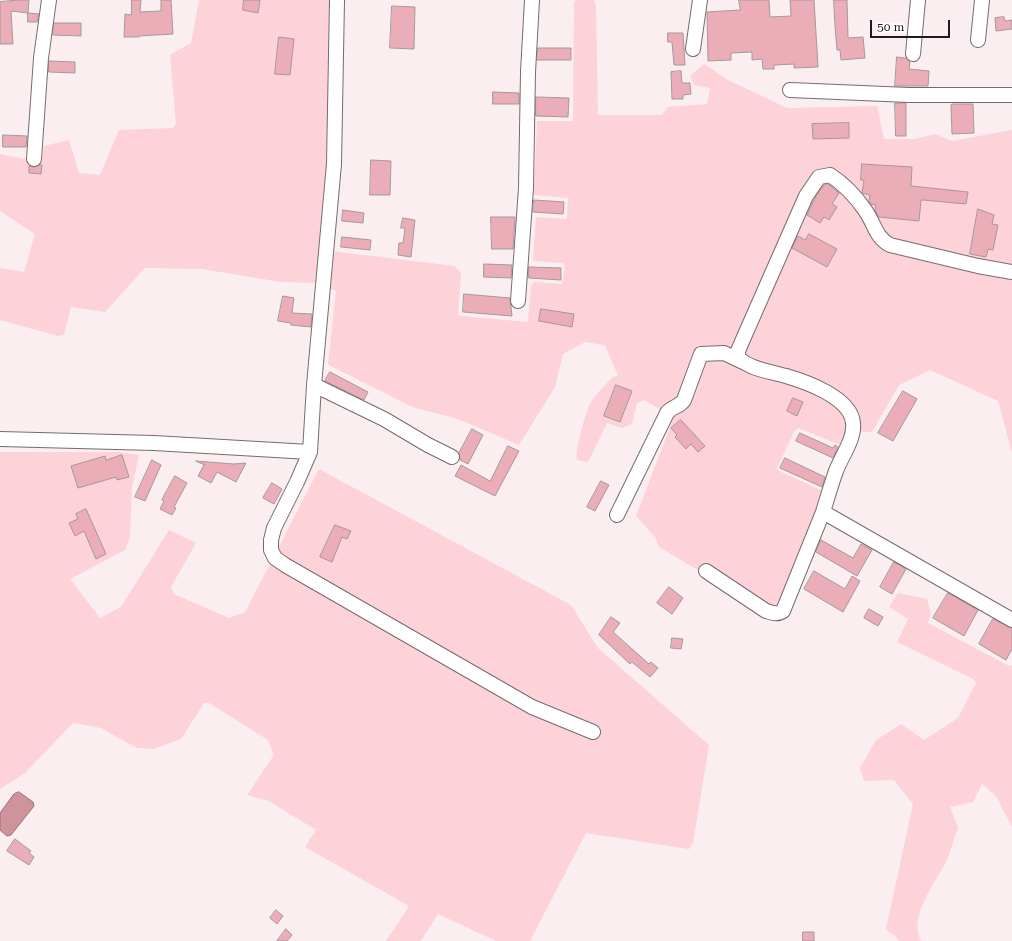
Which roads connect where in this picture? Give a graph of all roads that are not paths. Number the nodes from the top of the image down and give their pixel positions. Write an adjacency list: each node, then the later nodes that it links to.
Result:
1 (49, 0): 12 (street)
2 (337, 0): 16 (street)
3 (532, 0): 14 (street)
4 (700, 0): 8 (street)
5 (918, 0): 9 (street)
6 (982, 0): 7 (street)
7 (978, 40)
8 (693, 49)
9 (913, 54)
10 (790, 90): 11 (street)
11 (1012, 95)
12 (34, 159)
13 (1012, 272): 15 (street)
14 (518, 301)
15 (743, 362): 20 (street); 21 (street)
16 (314, 385): 18 (street); 19 (street)
17 (0, 438): 18 (street)
18 (310, 452): 24 (street)
19 (452, 457)
20 (823, 512): 22 (street); 23 (street)
21 (617, 515)
22 (706, 571)
23 (1012, 620)
24 (593, 732)

